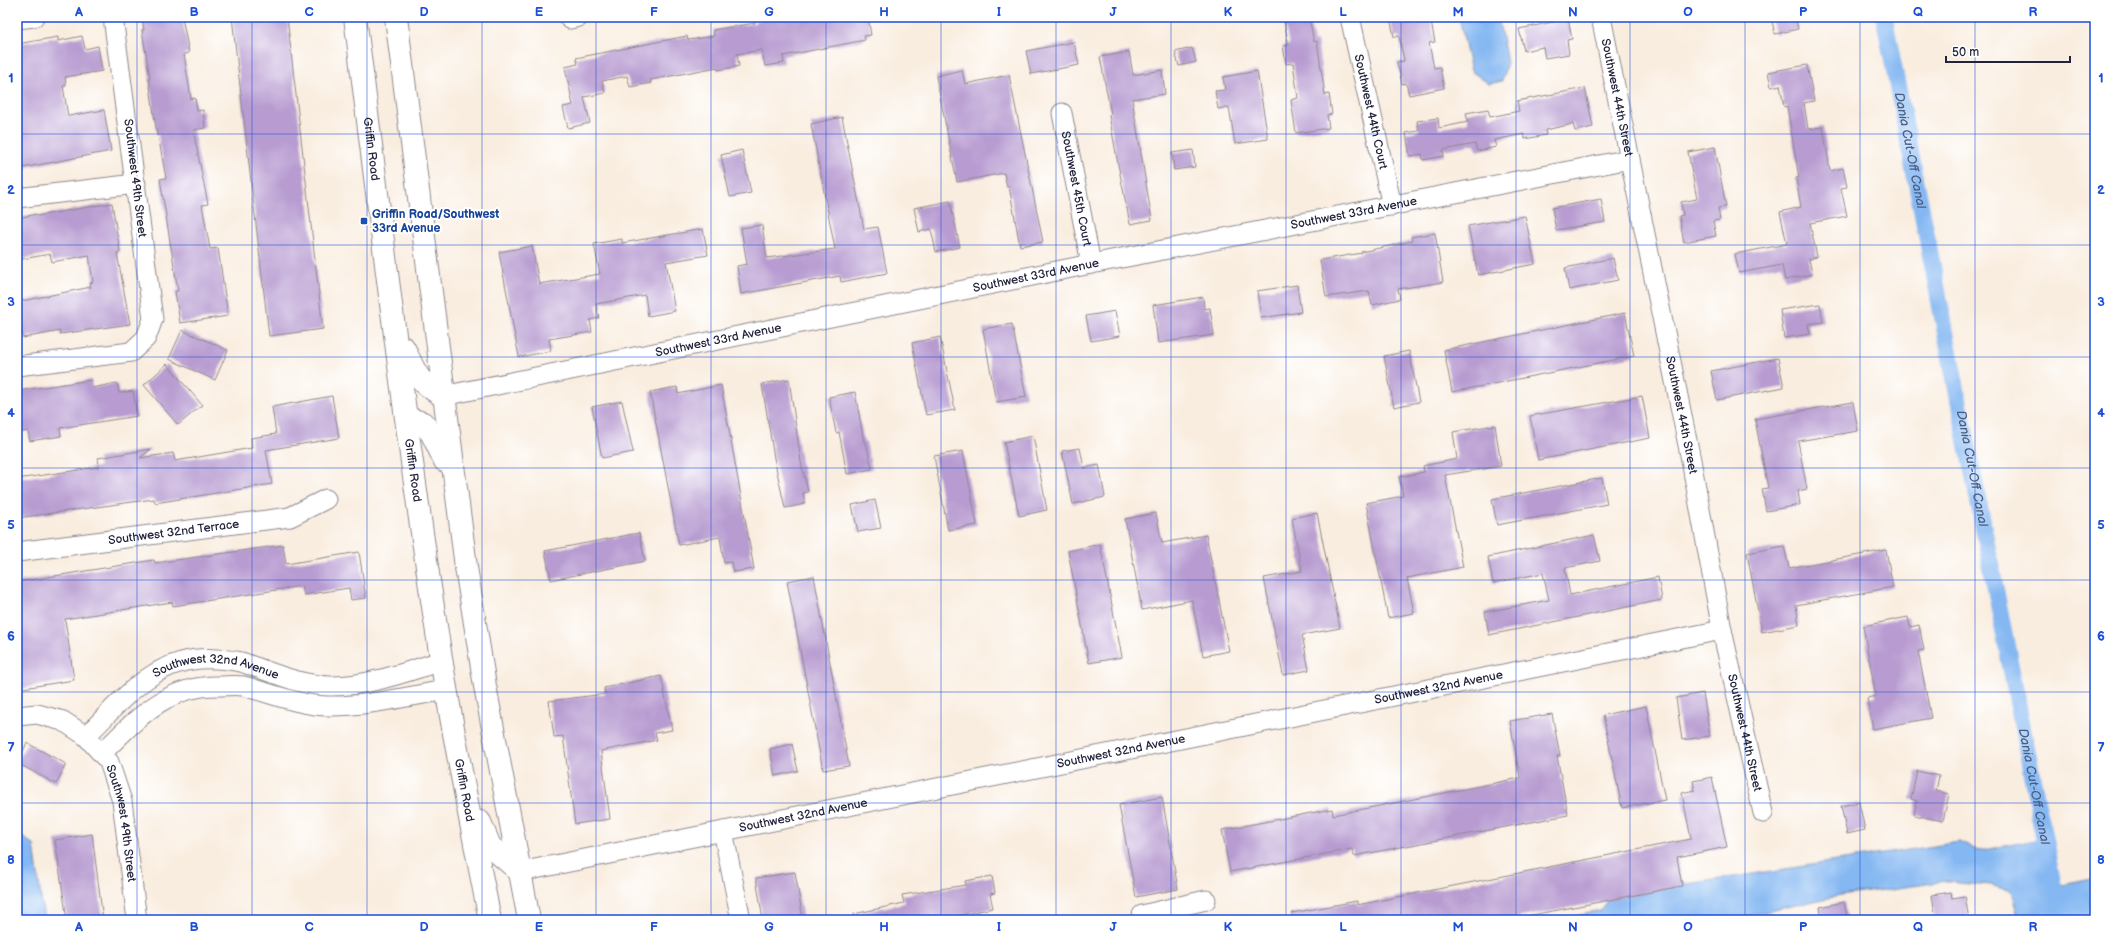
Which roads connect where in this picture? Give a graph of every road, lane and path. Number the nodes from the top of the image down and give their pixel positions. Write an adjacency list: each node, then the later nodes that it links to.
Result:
1 (34, 17): 9 (street)
2 (113, 17): 12 (street, Southwest 49th Street)
3 (355, 17): 16 (main road, Griffin Road)
4 (396, 17): 18 (main road)
5 (568, 17): 6 (street)
6 (579, 17)
7 (1350, 17): 14 (street, Southwest 44th Court)
8 (1601, 17): 11 (street, Southwest 44th Street)
9 (17, 19)
10 (1062, 113): 15 (street, Southwest 45th Court)
11 (1630, 159): 14 (street, Southwest 33rd Avenue); 23 (street, Southwest 44th Street)
12 (136, 184): 13 (street); 17 (street, Southwest 49th Street)
13 (17, 198)
14 (1392, 206): 15 (street, Southwest 33rd Avenue)
15 (1091, 264): 18 (street, Southwest 33rd Avenue)
16 (394, 325): 18 (main road); 19 (main road, Griffin Road)
17 (17, 366)
18 (443, 396): 20 (main road)
19 (407, 418): 20 (main road); 24 (main road, Griffin Road)
20 (454, 480): 32 (main road)
21 (326, 498): 22 (street, Southwest 32nd Terrace)
22 (17, 552)
23 (1722, 630): 30 (street, Southwest 44th Street); 31 (street, Southwest 32nd Avenue)
24 (442, 662): 25 (main road, Griffin Road); 27 (street, Southwest 32nd Avenue)
25 (447, 690): 28 (street, Southwest 32nd Avenue); 29 (main road, Griffin Road)
26 (17, 716): 27 (street)
27 (86, 736): 28 (street, Southwest 49th Street)
28 (102, 753): 35 (street, Southwest 49th Street)
29 (465, 786): 32 (main road); 36 (main road, Griffin Road)
30 (1763, 813)
31 (723, 831): 32 (street, Southwest 32nd Avenue); 38 (street)
32 (520, 872): 37 (main road)
33 (1206, 900): 34 (street)
34 (1142, 915)
35 (137, 920)
36 (490, 920)
37 (529, 920)
38 (741, 920)

